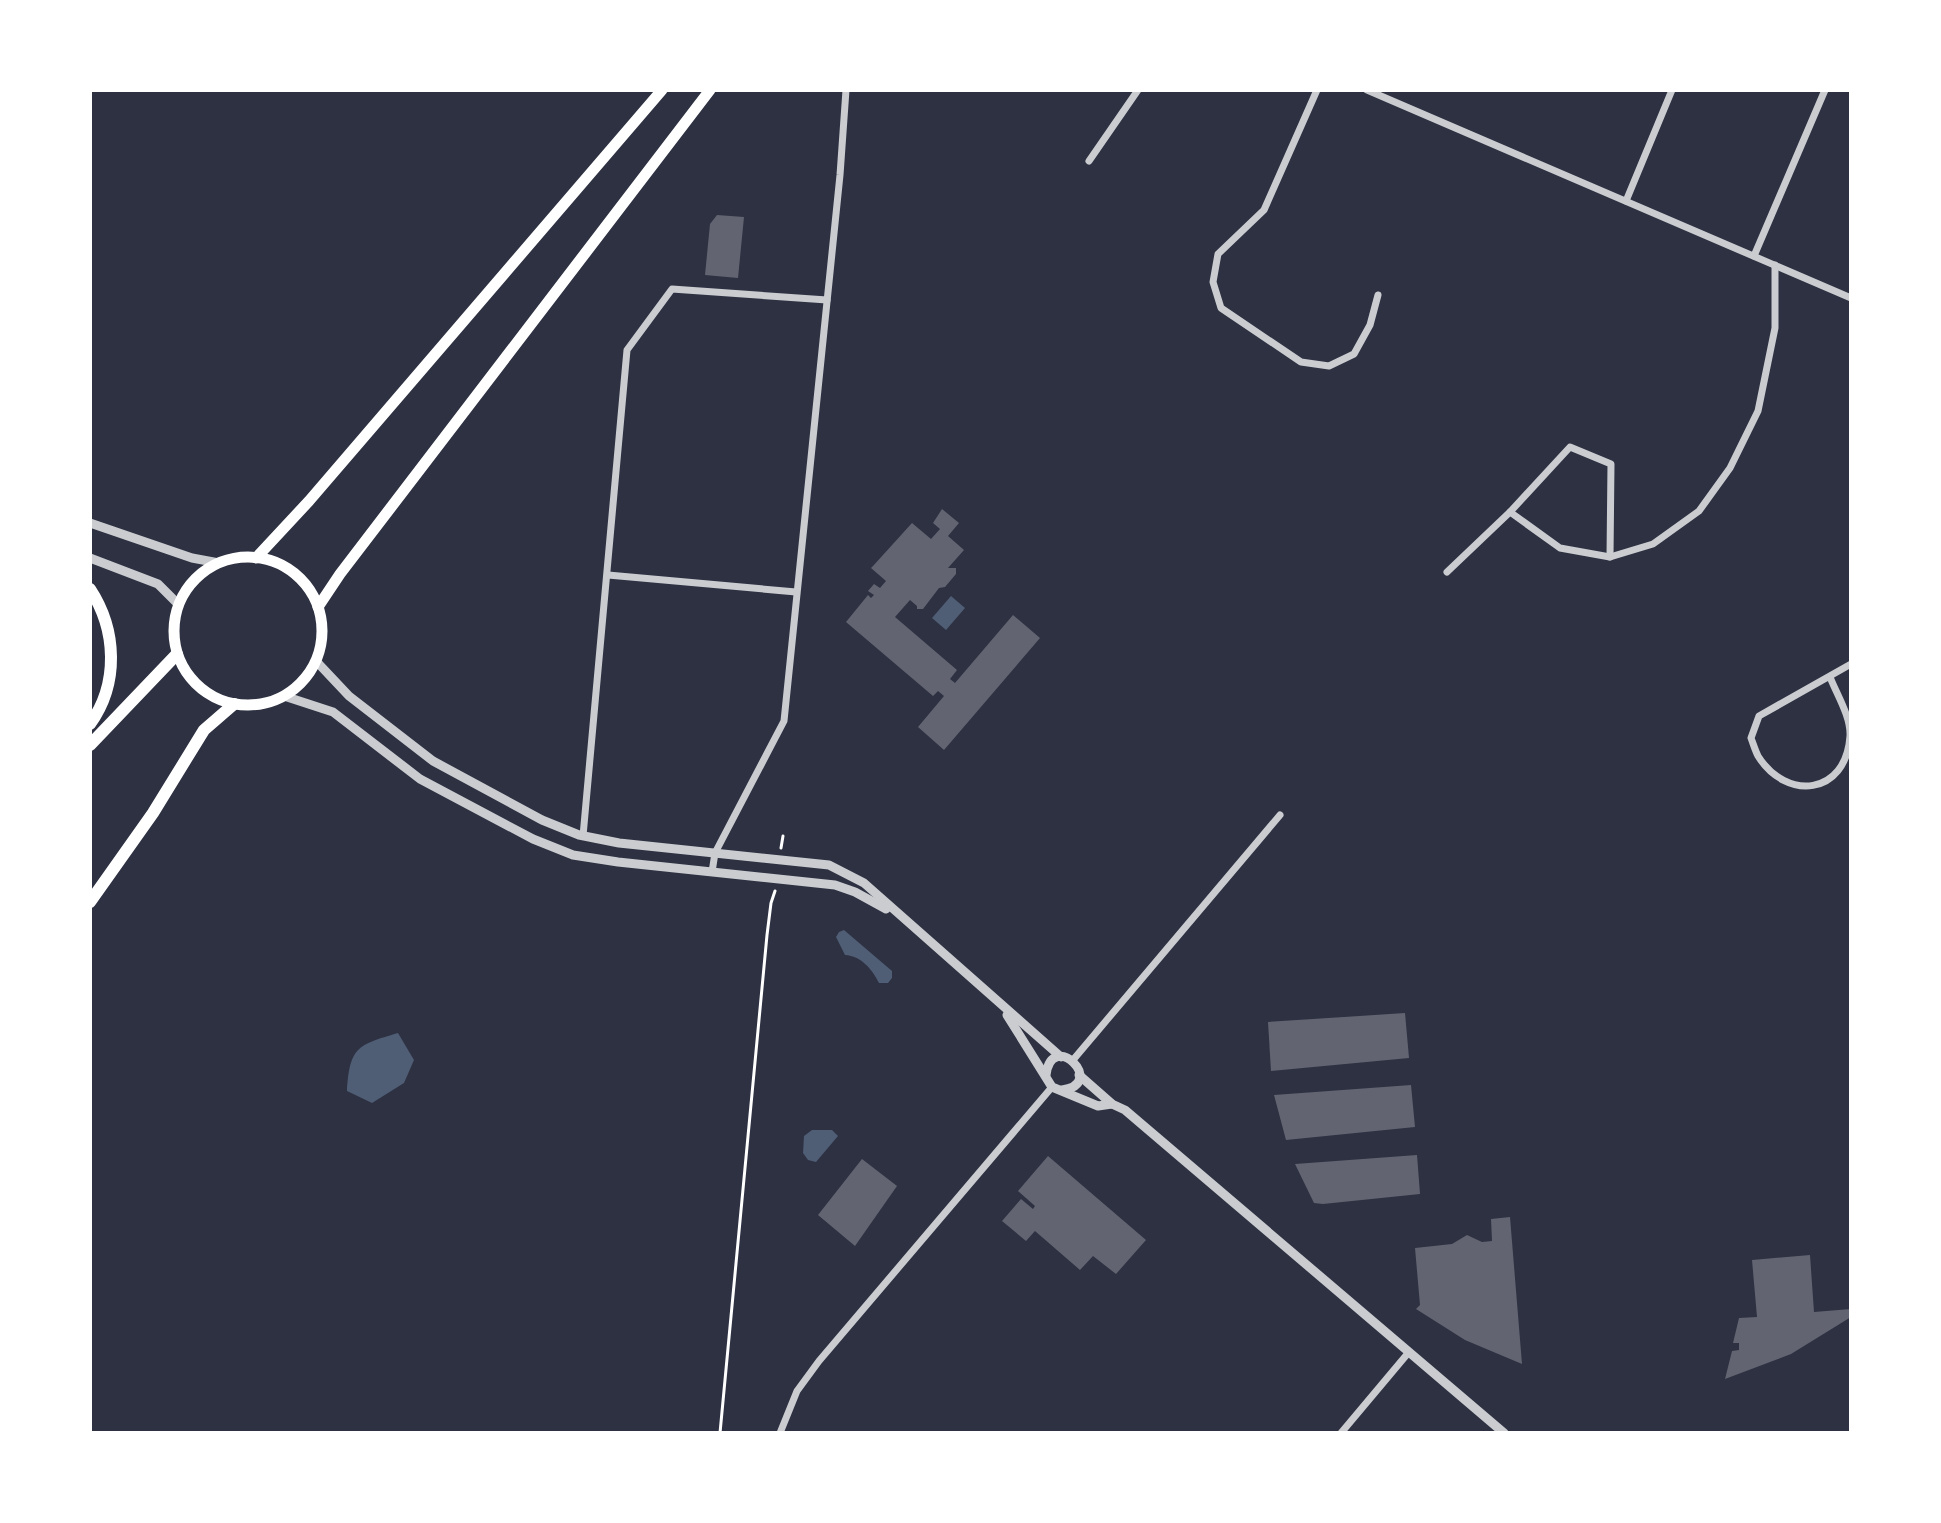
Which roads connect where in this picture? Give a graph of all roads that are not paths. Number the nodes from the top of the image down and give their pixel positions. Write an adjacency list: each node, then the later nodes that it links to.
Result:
1 (662, 90): 20 (main road)
2 (710, 90): 27 (main road)
3 (846, 90): 15 (street)
4 (1138, 90): 9 (street)
5 (1317, 90): 13 (street)
6 (1367, 90): 10 (street)
7 (1672, 90): 10 (street)
8 (1825, 90): 11 (street)
9 (1089, 161)
10 (1626, 201): 11 (street)
11 (1754, 256): 12 (street)
12 (1775, 265): 14 (street); 18 (street)
13 (1378, 295)
14 (1851, 298)
15 (827, 300): 23 (street); 25 (street)
16 (1510, 512): 18 (street); 18 (street); 22 (street)
17 (90, 523): 21 (street)
18 (1610, 557)
19 (90, 558): 26 (street)
20 (256, 558): 21 (main road); 27 (main road)
21 (219, 563): 26 (main road)
22 (1447, 572)
23 (608, 575): 25 (street); 37 (street)
24 (90, 589): 34 (highway)
25 (796, 592): 38 (street)
26 (178, 604): 28 (main road)
27 (318, 607): 29 (main road)
28 (177, 654): 33 (main road); 35 (highway)
29 (316, 661): 32 (main road); 37 (street)
30 (1851, 664): 31 (street)
31 (1830, 677): 31 (street)
32 (284, 696): 33 (main road); 39 (street)
33 (234, 704): 40 (highway)
34 (90, 724)
35 (90, 745)
36 (1280, 815): 44 (street)
37 (583, 836): 38 (street)
38 (715, 853): 39 (street); 41 (street)
39 (712, 872): 41 (street)
40 (90, 902)
41 (898, 916): 42 (street)
42 (1000, 1004): 43 (street); 45 (street)
43 (1061, 1057): 44 (street); 45 (street)
44 (1073, 1060): 46 (street)
45 (1046, 1075): 47 (street)
46 (1079, 1075): 47 (street); 48 (street)
47 (1057, 1088): 48 (street); 50 (street)
48 (1112, 1104): 49 (street)
49 (1409, 1352): 51 (street); 52 (street)
50 (780, 1433)
51 (1341, 1433)
52 (1504, 1433)

